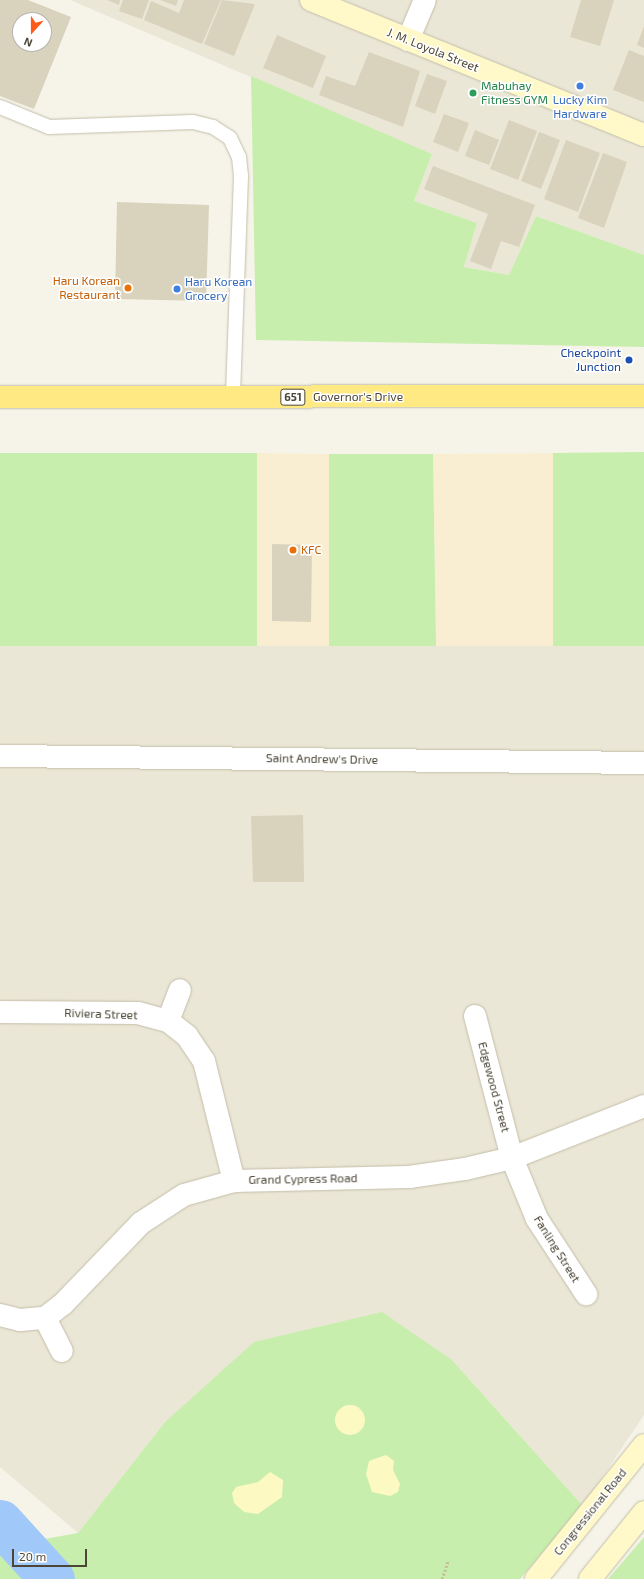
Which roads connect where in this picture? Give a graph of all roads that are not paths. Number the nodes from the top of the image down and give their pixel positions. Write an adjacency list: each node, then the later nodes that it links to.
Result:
1 (311, 0): 3 (main road, J. M. Loyola Street)
2 (425, 0): 3 (street)
3 (408, 40): 5 (main road, J. M. Loyola Street)
4 (0, 107): 8 (lane)
5 (644, 135)
6 (644, 396): 8 (highway, Governor's Drive / 651)
7 (0, 397): 8 (highway, Governor's Drive / 651)
8 (233, 397)
9 (0, 756): 10 (street, Saint Andrew's Drive)
10 (644, 763)
11 (180, 990): 14 (street)
12 (0, 1012): 14 (street, Riviera Street)
13 (475, 1016): 16 (street, Edgewood Street)
14 (168, 1020): 17 (street, Riviera Street)
15 (644, 1106): 16 (street, Grand Cypress Road)
16 (512, 1158): 17 (street, Grand Cypress Road); 18 (street, Fanling Street)
17 (234, 1181): 20 (street, Grand Cypress Road)
18 (586, 1294)
19 (0, 1315): 20 (street)
20 (45, 1318): 21 (street)
21 (62, 1351)
22 (644, 1444): 24 (main road, Congressional Road)
23 (644, 1512): 25 (main road)
24 (536, 1579)
25 (590, 1579)

